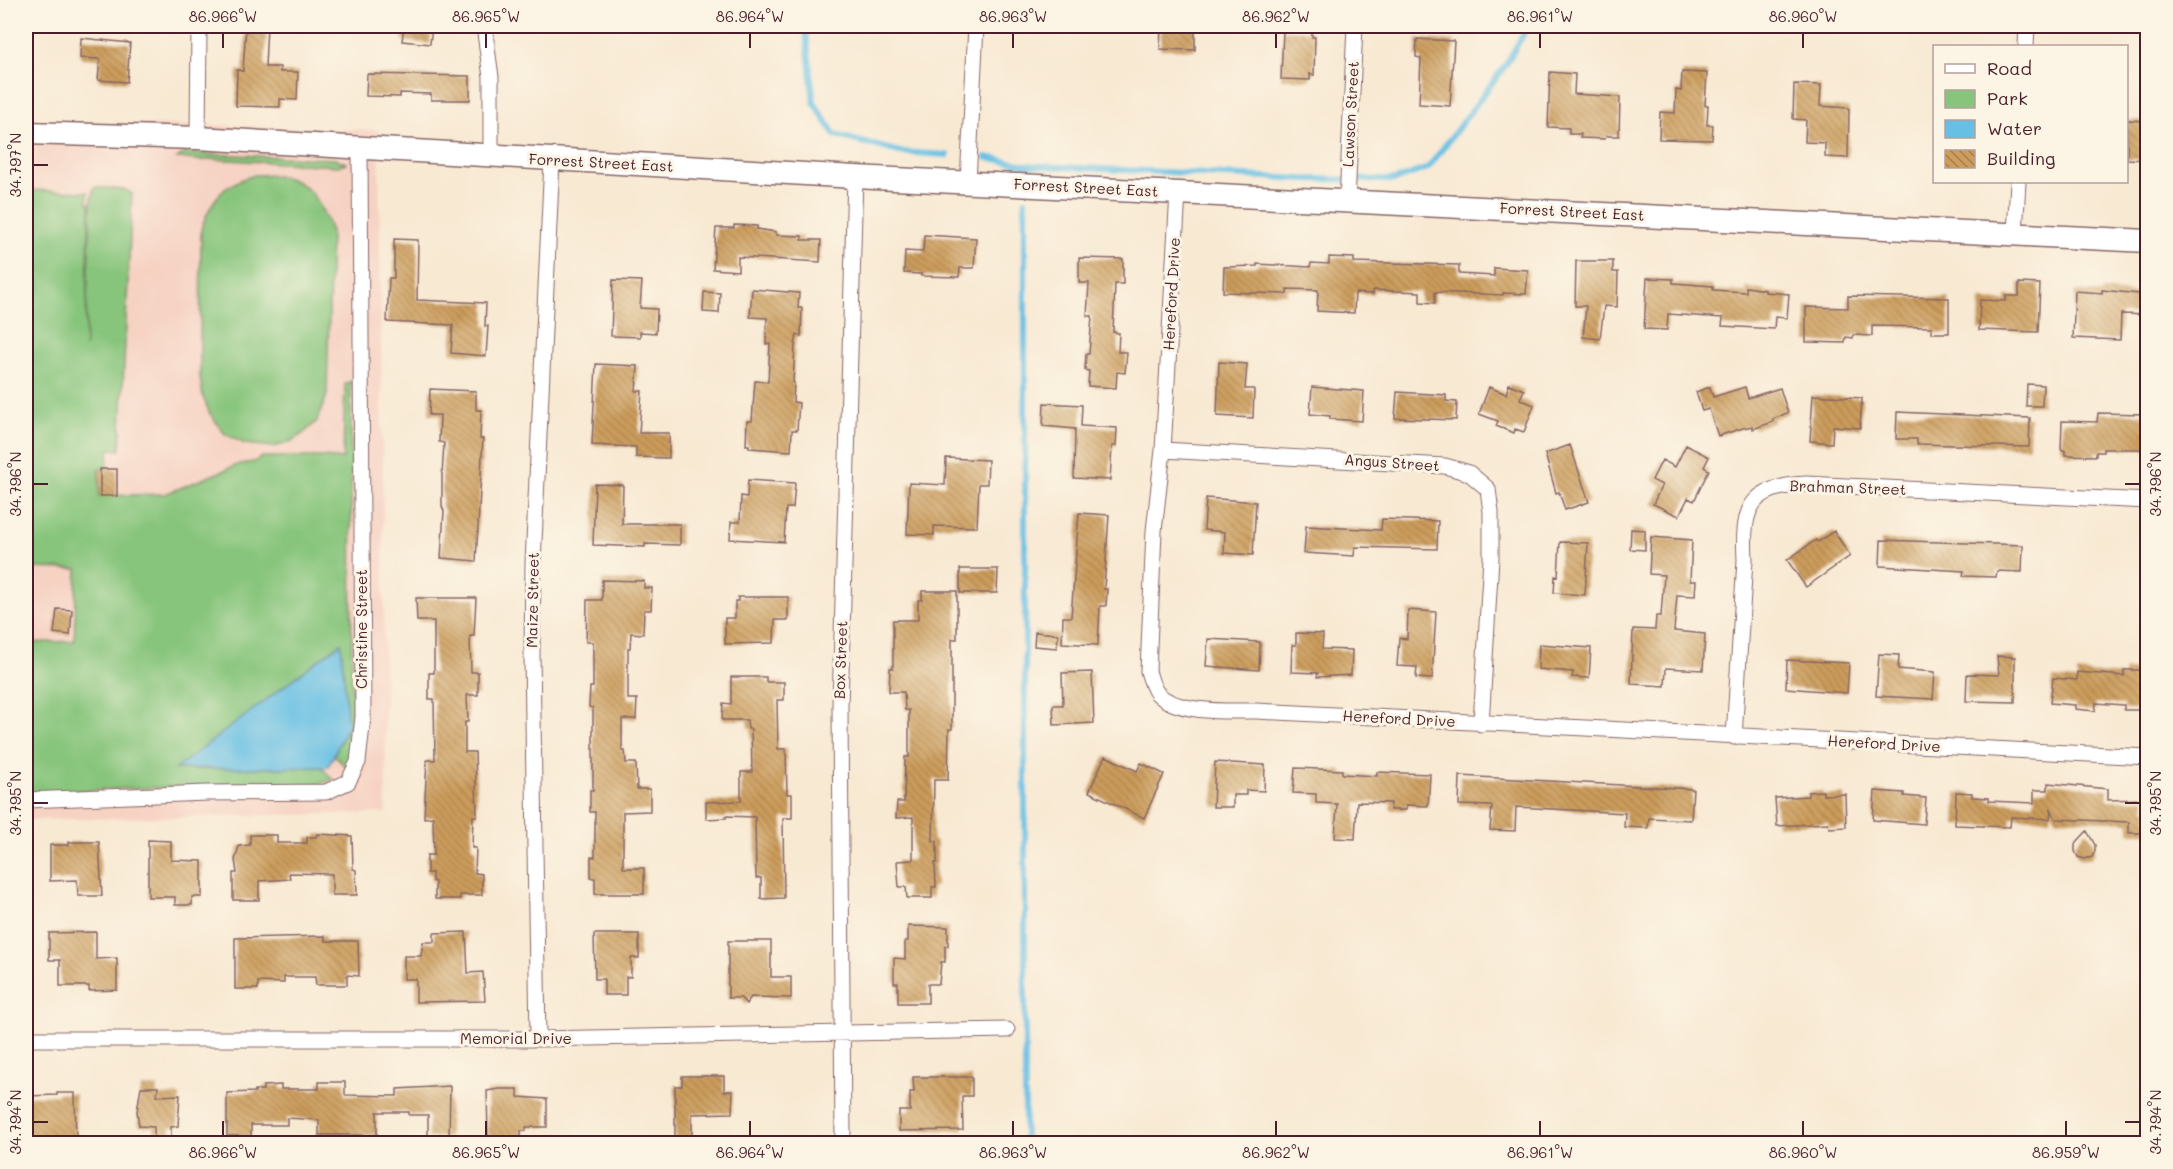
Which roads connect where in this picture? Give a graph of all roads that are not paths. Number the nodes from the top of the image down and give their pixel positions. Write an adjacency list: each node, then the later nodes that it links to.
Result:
1 (199, 26): 8 (street)
2 (484, 26): 10 (street)
3 (976, 26): 13 (street)
4 (1355, 26): 16 (street, Lawson Street)
5 (2027, 26): 6 (street)
6 (2026, 45)
7 (26, 133): 8 (main road, Forrest Street East)
8 (198, 138): 9 (main road, Forrest Street East)
9 (360, 148): 10 (main road, Forrest Street East); 24 (street, Christine Street)
10 (491, 155): 11 (main road, Forrest Street East)
11 (552, 160): 12 (main road, Forrest Street East); 28 (street, Maize Street)
12 (855, 177): 13 (main road, Forrest Street East); 26 (street, Box Street)
13 (968, 182): 15 (main road, Forrest Street East)
14 (2018, 183): 17 (street)
15 (1178, 193): 16 (main road, Forrest Street East); 19 (street, Hereford Drive)
16 (1347, 202): 17 (main road, Forrest Street East)
17 (2015, 233): 18 (main road, Forrest Street East)
18 (2148, 241)
19 (1163, 450): 21 (street, Angus Street); 21 (street, Hereford Drive)
20 (2148, 501): 22 (street, Brahman Street)
21 (1481, 724): 22 (street, Hereford Drive)
22 (1734, 737): 23 (street, Hereford Drive)
23 (2148, 757)
24 (26, 800)
25 (1007, 1030): 26 (street, Memorial Drive)
26 (844, 1033): 28 (street, Memorial Drive); 29 (street, Box Street)
27 (26, 1039): 28 (street, Memorial Drive)
28 (538, 1040)
29 (843, 1143)

